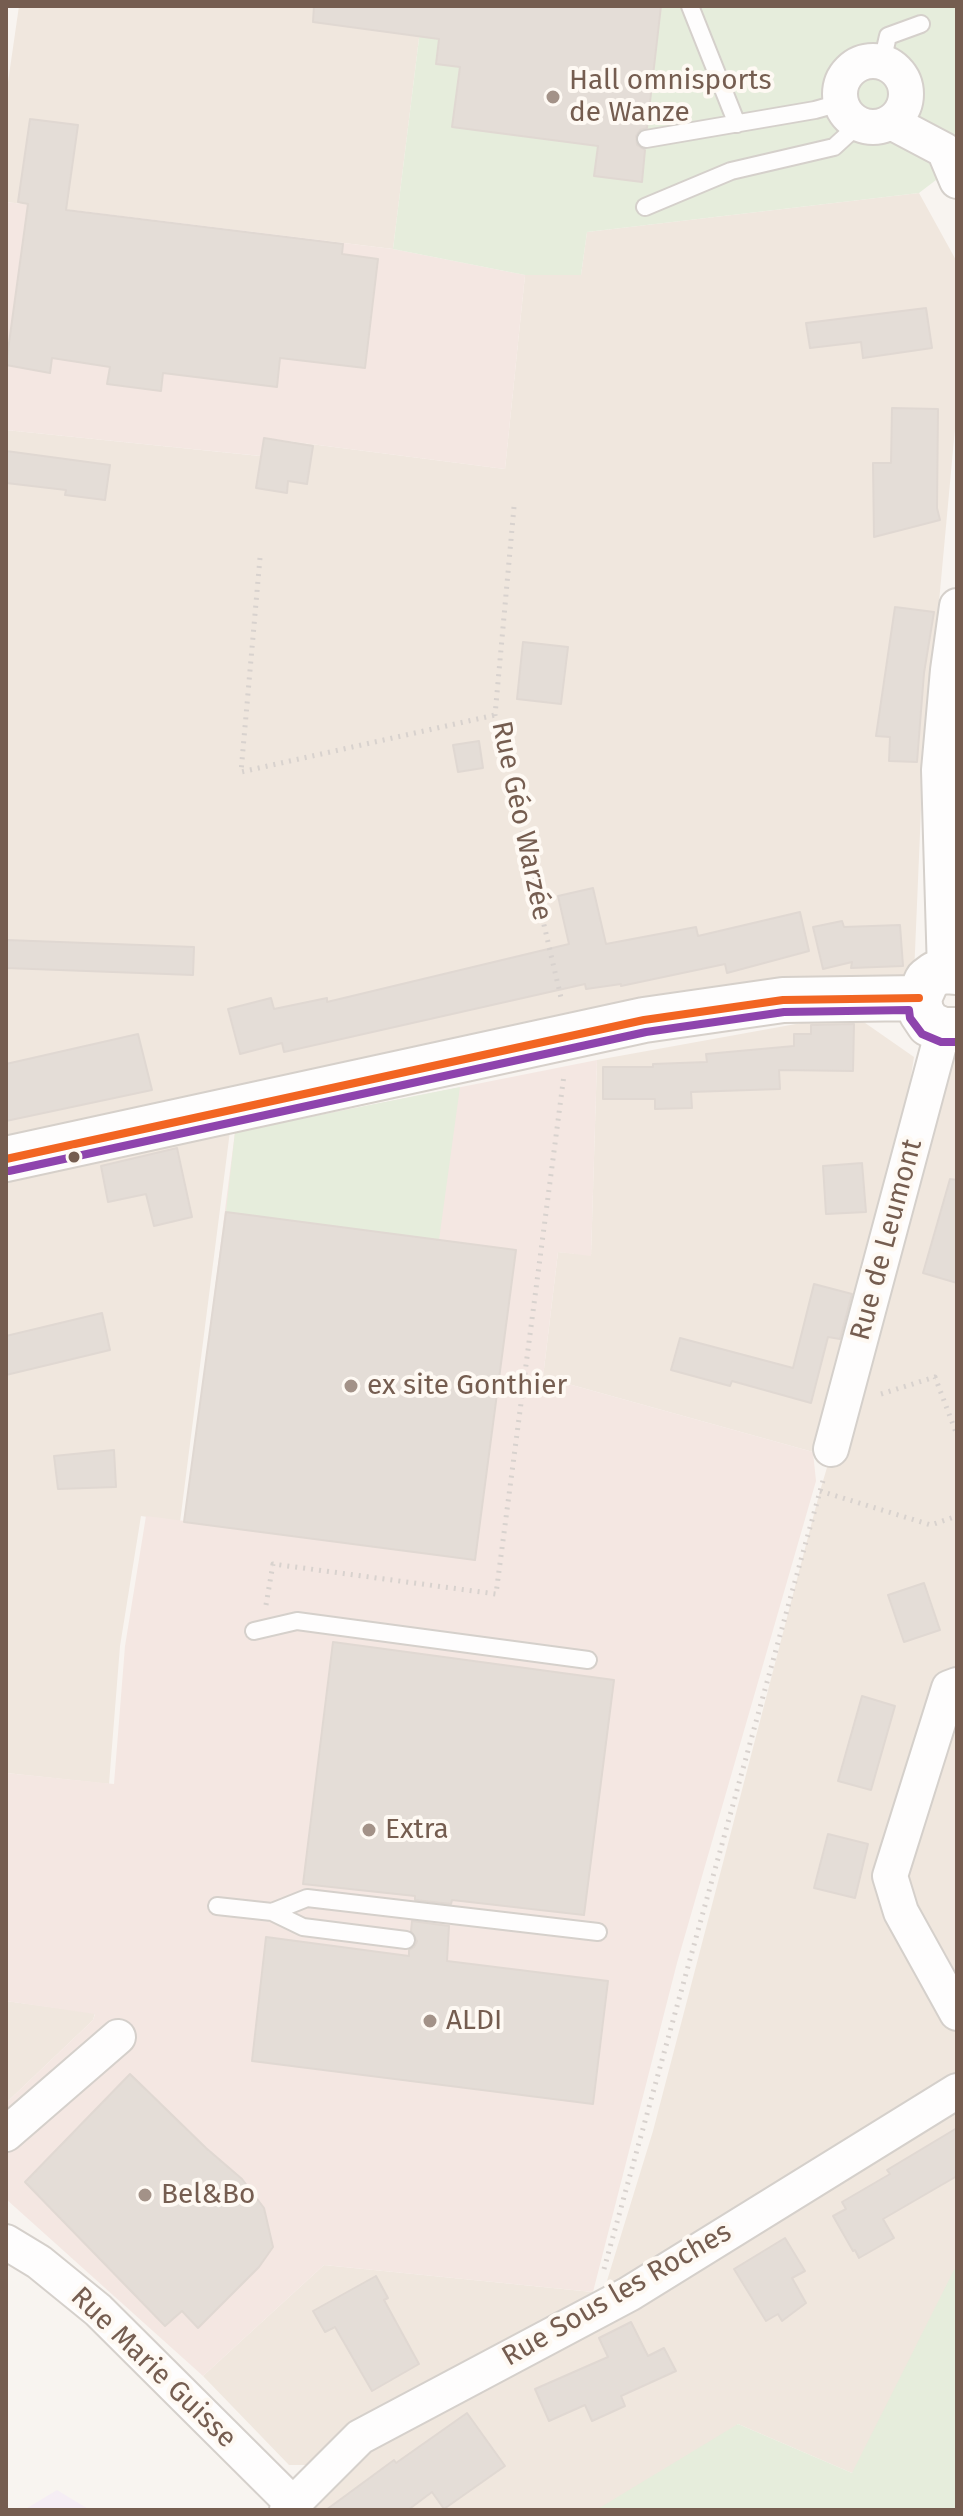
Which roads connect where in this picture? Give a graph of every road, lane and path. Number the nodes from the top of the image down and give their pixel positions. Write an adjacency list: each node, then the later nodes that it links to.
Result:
1 (690, 6): 5 (lane)
2 (921, 24): 3 (lane)
3 (882, 62): 4 (street); 4 (street)
4 (863, 117): 5 (lane); 7 (street); 8 (lane)
5 (737, 124): 6 (lane)
6 (646, 139)
7 (957, 181)
8 (645, 207)
9 (514, 507): 12 (path, Rue Géo Warzée)
10 (260, 558): 12 (path)
11 (957, 606): 13 (street)
12 (495, 715): 14 (path, Rue Géo Warzée)
13 (944, 1000): 14 (street); 16 (street, Rue de Leumont)
14 (570, 1036): 15 (street); 21 (path)
15 (6, 1159)
16 (842, 1406): 17 (path); 18 (street, Rue de Leumont)
17 (957, 1435)
18 (831, 1449): 19 (path)
19 (820, 1491): 20 (path); 33 (path)
20 (957, 1516)
21 (254, 1631): 22 (lane)
22 (588, 1660)
23 (957, 1685): 28 (street)
24 (217, 1906): 25 (lane)
25 (272, 1912): 26 (lane); 27 (lane)
26 (598, 1932)
27 (406, 1940)
28 (957, 2013)
29 (118, 2037): 31 (street)
30 (957, 2091): 33 (street, Rue Sous les Roches)
31 (6, 2134)
32 (6, 2242): 34 (street, Rue Marie Guisse)
33 (598, 2310): 34 (street, Rue Sous les Roches)
34 (290, 2507)

